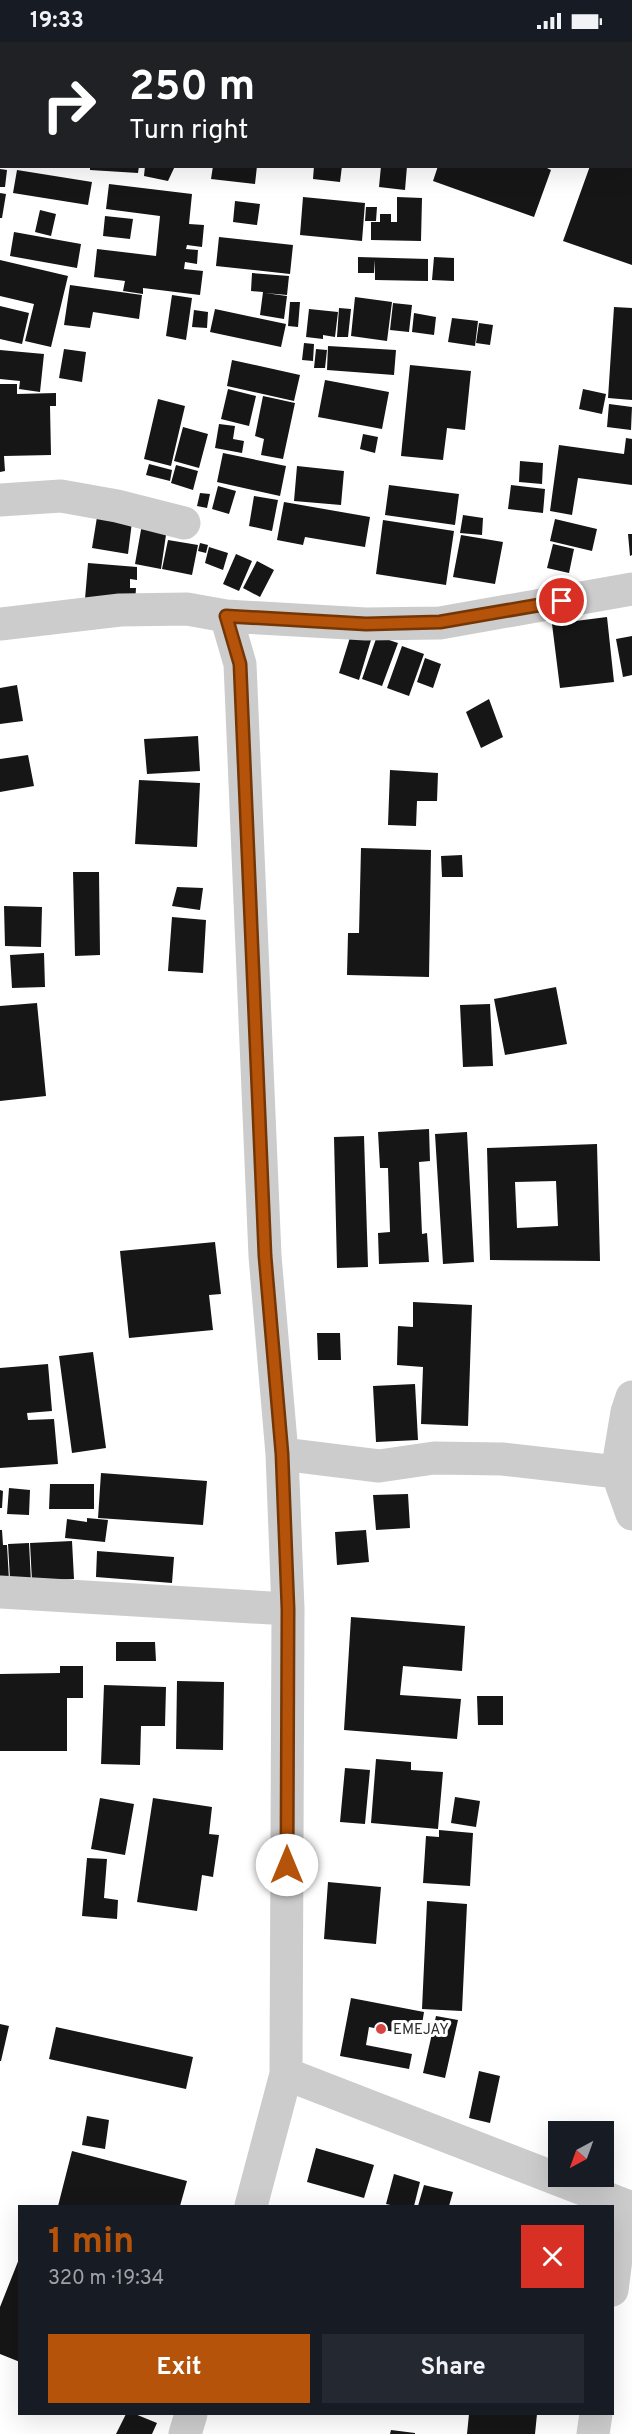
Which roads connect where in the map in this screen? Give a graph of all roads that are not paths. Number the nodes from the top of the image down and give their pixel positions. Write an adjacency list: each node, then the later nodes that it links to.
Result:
1 (0, 500): 2 (street)
2 (184, 523)
3 (632, 589): 4 (street)
4 (226, 616): 5 (street); 7 (street)
5 (0, 624)
6 (632, 1397): 8 (street)
7 (282, 1454): 8 (street); 11 (street)
8 (617, 1472): 9 (street)
9 (632, 1515)
10 (0, 1592): 11 (street)
11 (288, 1609): 12 (street)
12 (286, 2074): 13 (street); 14 (street)
13 (250, 2205)
14 (628, 2206): 15 (street)
15 (614, 2280)
16 (191, 2415): 18 (street)
17 (596, 2415): 19 (street)
18 (185, 2434)
19 (593, 2434)

